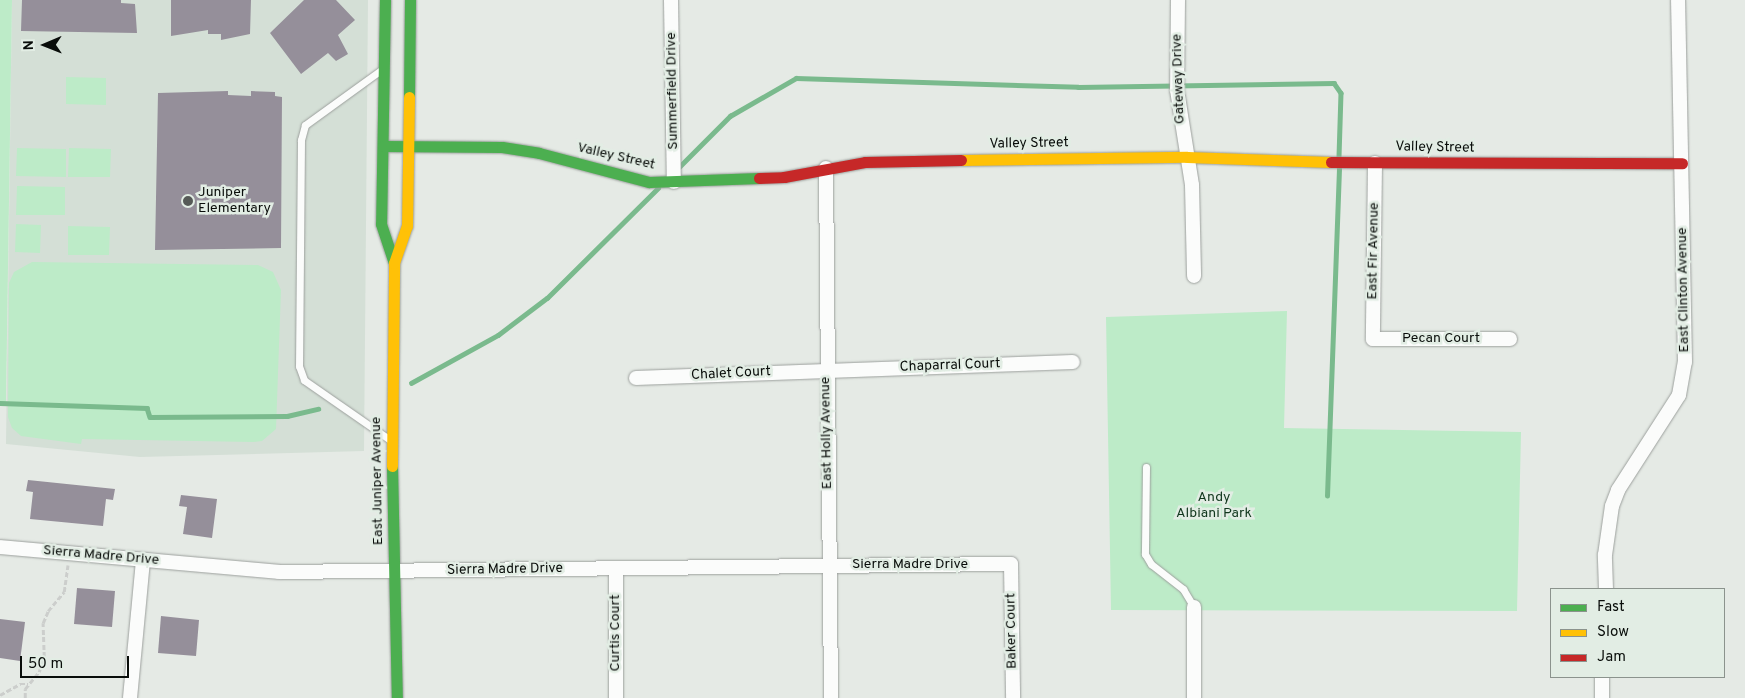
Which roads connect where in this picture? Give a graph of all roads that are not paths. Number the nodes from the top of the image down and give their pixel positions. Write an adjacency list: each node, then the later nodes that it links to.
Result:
1 (385, 0): 6 (street, East Juniper Avenue)
2 (410, 0): 8 (street, East Juniper Avenue)
3 (671, 0): 13 (street, Summerfield Drive)
4 (1178, 0): 9 (street, Gateway Drive)
5 (1678, 0): 11 (street, East Clinton Avenue)
6 (384, 68): 7 (street, East Juniper Avenue); 21 (lane)
7 (383, 146): 8 (street, Valley Street); 14 (street, East Juniper Avenue)
8 (408, 146): 13 (street, Valley Street); 14 (street, East Juniper Avenue)
9 (1187, 156): 10 (street, Valley Street); 12 (street, Valley Street); 15 (street, Gateway Drive)
10 (1375, 163): 11 (street, Valley Street); 16 (street, East Fir Avenue)
11 (1682, 163): 29 (street, East Clinton Avenue)
12 (826, 168): 13 (street, Valley Street); 19 (street, East Holly Avenue)
13 (674, 182)
14 (394, 263): 21 (street, East Juniper Avenue)
15 (1194, 276)
16 (1373, 339): 17 (street, Pecan Court)
17 (1510, 339)
18 (1074, 362): 19 (street, Chaparral Court)
19 (826, 369): 20 (street, Chalet Court); 26 (street, East Holly Avenue)
20 (636, 378)
21 (392, 440): 28 (street, East Juniper Avenue)
22 (1146, 467): 30 (lane)
23 (0, 547): 24 (street, Sierra Madre Drive)
24 (143, 560): 28 (street, Sierra Madre Drive); 32 (street)
25 (1011, 564): 26 (street, Sierra Madre Drive); 36 (street, Baker Court)
26 (830, 566): 27 (street, Sierra Madre Drive); 35 (street, East Holly Avenue)
27 (616, 568): 28 (street, Sierra Madre Drive); 34 (street, Curtis Court)
28 (394, 572): 33 (street, East Juniper Avenue)
29 (1606, 588)
30 (1194, 608): 37 (street)
31 (1602, 678): 38 (street)
32 (130, 698)
33 (397, 698)
34 (616, 698)
35 (831, 698)
36 (1013, 698)
37 (1194, 698)
38 (1602, 698)

